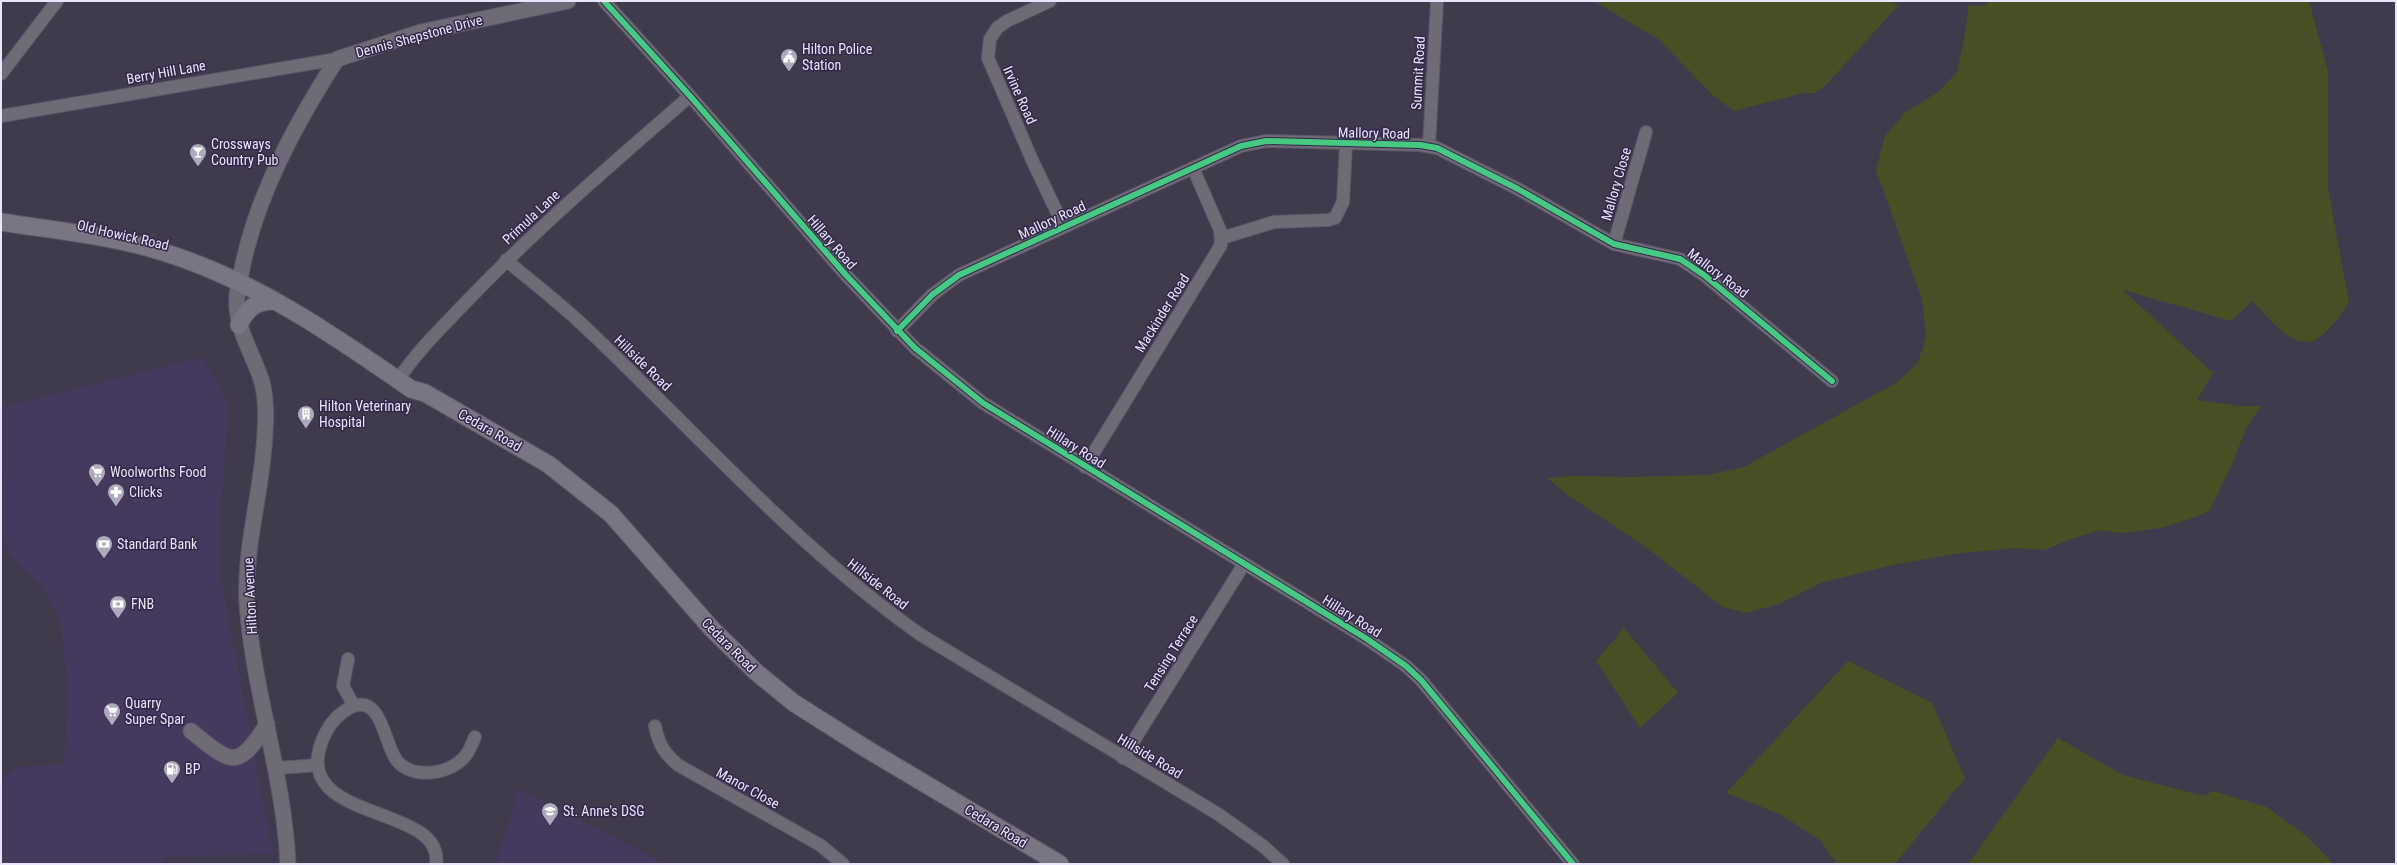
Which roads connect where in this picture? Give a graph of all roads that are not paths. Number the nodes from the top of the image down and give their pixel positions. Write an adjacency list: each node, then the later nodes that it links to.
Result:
1 (57, 1): 7 (street)
2 (568, 1): 6 (street, Dennis Shepstone Drive)
3 (604, 1): 8 (street, Hillary Road)
4 (1050, 1): 16 (street, Irvine Road)
5 (1436, 1): 12 (street, Summit Road)
6 (337, 59): 9 (street, Berry Hill Lane); 20 (street, Dennis Shepstone Drive)
7 (1, 74)
8 (690, 96): 19 (street, Primula Lane); 23 (street, Hillary Road)
9 (1, 116)
10 (1646, 132): 18 (street, Mallory Close)
11 (1346, 145): 12 (street, Mallory Road); 13 (street, Mallory Road); 17 (street)
12 (1429, 146): 18 (street, Mallory Road)
13 (1193, 168): 16 (street, Mallory Road); 17 (street)
14 (1, 211): 20 (main road, Old Howick Road)
15 (1, 222): 20 (main road, Old Howick Road)
16 (1064, 228): 23 (street, Mallory Road)
17 (1222, 238): 26 (street, Mackinder Road)
18 (1614, 244): 25 (street, Mallory Road)
19 (506, 260): 24 (street, Primula Lane); 34 (street, Hillside Road)
20 (240, 278): 21 (main road, Cedara Road); 22 (street, Hilton Avenue); 24 (main road, Cedara Road)
21 (274, 301): 22 (main road); 24 (main road, Cedara Road)
22 (240, 325): 30 (street, Hilton Avenue)
23 (897, 331): 26 (street, Hillary Road)
24 (400, 376): 40 (main road, Cedara Road)
25 (1832, 381)
26 (1085, 467): 27 (street, Hillary Road)
27 (1244, 564): 34 (street, Tensing Terrace); 42 (street, Hillary Road)
28 (348, 659): 29 (street)
29 (354, 706): 33 (street); 35 (street)
30 (267, 724): 32 (street); 36 (street, Hilton Avenue)
31 (655, 726): 39 (street, Manor Close)
32 (190, 731)
33 (475, 736)
34 (1123, 758): 41 (street, Hillside Road)
35 (318, 765): 36 (street); 38 (street)
36 (277, 768): 37 (street, Hilton Avenue)
37 (288, 864)
38 (436, 864)
39 (843, 864)
40 (1060, 864)
41 (1282, 864)
42 (1573, 864)

